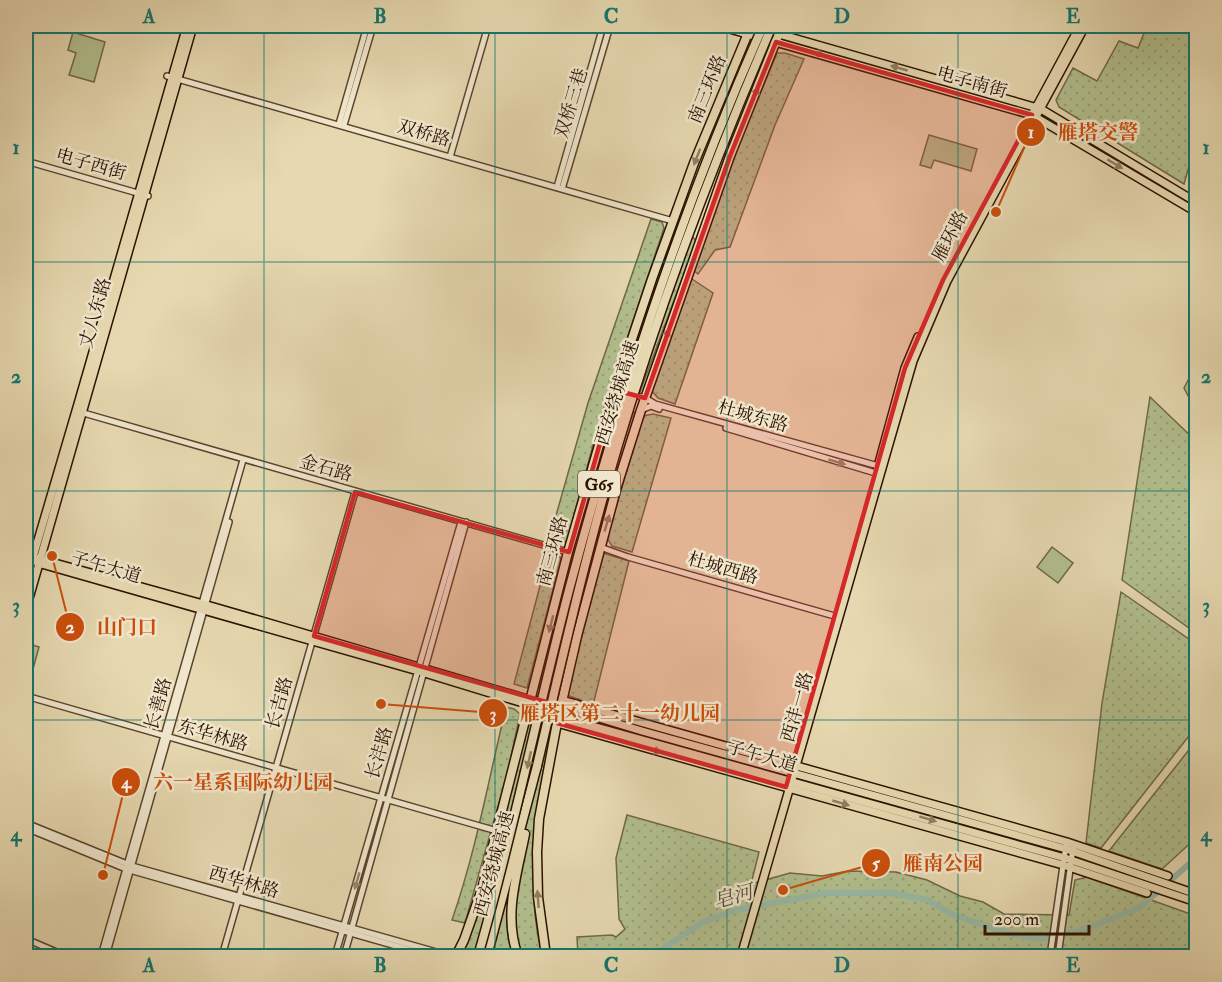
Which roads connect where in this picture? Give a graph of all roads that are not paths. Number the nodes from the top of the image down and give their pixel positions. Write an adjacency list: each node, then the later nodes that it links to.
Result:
1 (186, 26): 15 (main road, 丈八东路)
2 (193, 26): 15 (main road, 丈八东路)
3 (367, 26): 18 (street)
4 (373, 26): 18 (street)
5 (488, 26): 19 (street)
6 (603, 26): 22 (street, 双桥三巷)
7 (610, 26): 22 (street, 双桥三巷)
8 (719, 26): 13 (main road, 电子南街)
9 (763, 26): 78 (highway, 西安绕城高速 / G65, one-way to 78, bridge)
10 (772, 26): 51 (highway, 西安绕城高速 / G65, bridge)
11 (1080, 26): 16 (main road, 雁环路)
12 (1085, 26): 16 (main road, 雁环路)
13 (750, 28): 14 (main road, 电子南街); 26 (highway, 南三环路, one-way to 26)
14 (779, 34): 16 (main road, 电子南街, one-way to 14); 17 (main road, 电子南街, one-way to 17); 27 (highway, one-way to 14)
15 (172, 78): 18 (street, 双桥路); 23 (main road, 丈八东路)
16 (1038, 108): 17 (main road, 雁环路); 24 (main road, 电子南街)
17 (1034, 116): 25 (main road, 电子南街, one-way to 25); 33 (main road, 雁环路)
18 (341, 125): 19 (street, 双桥路)
19 (450, 157): 22 (street, 双桥路)
20 (27, 161): 21 (street); 23 (street, 电子西街)
21 (26, 174)
22 (560, 188): 26 (street, 双桥路)
23 (143, 195): 31 (main road, 丈八东路)
24 (1197, 202)
25 (1197, 212)
26 (673, 221): 27 (main road); 28 (highway, 南三环路)
27 (702, 232): 29 (highway, one-way to 27)
28 (615, 390): 29 (street, 杜城东路); 37 (highway, 南三环路)
29 (645, 398): 30 (highway); 33 (street, 杜城东路)
30 (641, 410): 33 (street, 杜城东路, one-way to 33); 36 (highway, one-way to 30)
31 (79, 412): 32 (street, 金石路); 38 (main road, 丈八东路)
32 (245, 460): 34 (street, 金石路); 40 (street, 长善路)
33 (879, 470): 42 (main road, 西沣一路)
34 (355, 492): 35 (street, 金石路); 43 (street, 长吉路)
35 (464, 522): 37 (street, 金石路); 44 (street, 长沣路)
36 (600, 547): 42 (street, 杜城西路); 47 (highway)
37 (568, 552): 46 (highway, 南三环路, one-way to 46)
38 (34, 558): 39 (main road, 丈八东路); 40 (main road, 子午大道); 41 (main road, 丈八东路)
39 (26, 580)
40 (203, 607): 43 (main road, 子午大道); 50 (street, 长善路)
41 (26, 609)
42 (837, 616): 53 (main road, 西沣一路)
43 (313, 638): 44 (main road, 子午大道); 52 (street, 长吉路)
44 (422, 670): 46 (main road, 子午大道); 48 (main road, 子午大道); 54 (street, 长沣路)
45 (26, 696): 50 (street, 东华林路)
46 (532, 699): 47 (main road, 子午大道); 48 (highway, 南三环路)
47 (561, 703): 49 (highway); 53 (main road, 子午大道)
48 (528, 708): 49 (main road, 子午大道); 57 (highway, 南三环路)
49 (557, 720): 53 (main road, 子午大道, one-way to 53); 81 (highway, one-way to 49)
50 (167, 737): 52 (street, 东华林路); 61 (street, 长善路)
51 (537, 766): 79 (highway, 西安绕城高速 / G65); 80 (highway)
52 (275, 769): 54 (street, 东华林路); 65 (street, 长吉路)
53 (791, 776): 58 (main road, 子午大道); 59 (main road, one-way to 59); 60 (main road); 82 (main road, 西沣一路)
54 (384, 799): 57 (street, 东华林路); 67 (street, 长沣路, one-way to 67); 68 (street, 长沣路)
55 (26, 823): 61 (street, 西华林路)
56 (26, 828): 61 (street, 西华林路)
57 (497, 831): 70 (highway, 南三环路)
58 (1002, 836): 59 (main road); 60 (main road, 子午大道)
59 (1012, 851): 60 (main road)
60 (1069, 855): 62 (main road); 63 (main road, 子午大道); 63 (main road, 子午大道); 83 (street); 84 (street)
61 (129, 867): 65 (street, 西华林路); 72 (street, 长善路); 73 (street, 长善路)
62 (1168, 876)
63 (1171, 889): 64 (main road, 子午大道); 66 (main road, 子午大道)
64 (1197, 894)
65 (238, 899): 67 (street, 西华林路); 74 (street, 长吉路)
66 (1197, 902)
67 (343, 929): 68 (street, 西华林路); 75 (street, 长沣路)
68 (351, 931): 70 (street, 西华林路); 76 (street, 长沣路); 77 (street, 西华林路)
69 (26, 939): 71 (street)
70 (457, 954)
71 (66, 957)
72 (101, 957)
73 (106, 957)
74 (222, 957)
75 (335, 957)
76 (344, 957)
77 (431, 957)
78 (478, 957)
79 (487, 957)
80 (518, 957)
81 (546, 957)
82 (739, 957)
83 (1050, 957)
84 (1058, 957)

